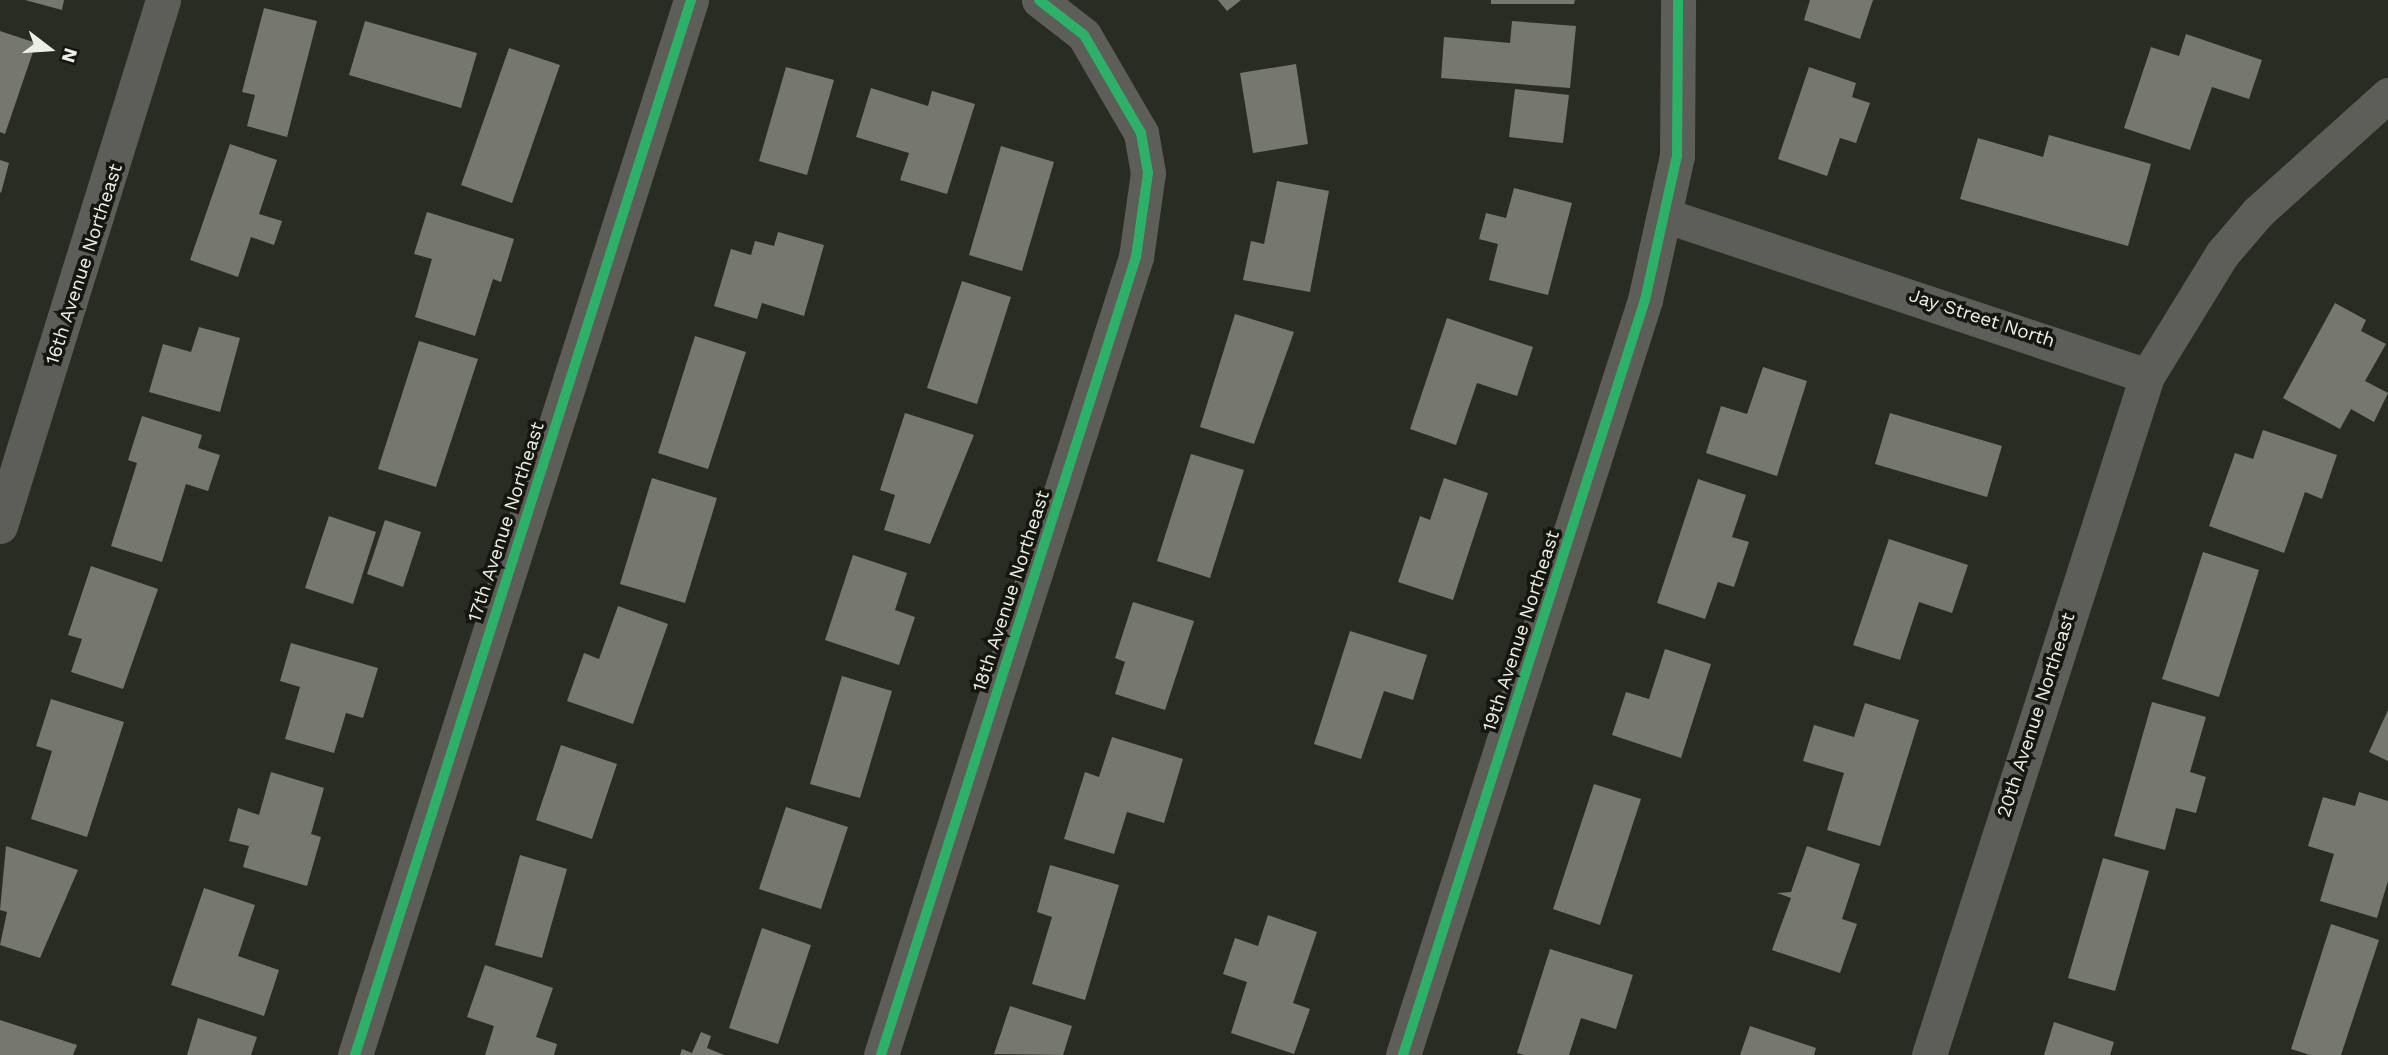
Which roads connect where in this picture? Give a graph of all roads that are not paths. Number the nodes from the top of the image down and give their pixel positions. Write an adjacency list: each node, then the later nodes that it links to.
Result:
1 (163, 0): 8 (street, 16th Avenue Northeast)
2 (691, 0): 9 (street, 17th Avenue Northeast)
3 (1039, 0): 10 (street, 18th Avenue Northeast)
4 (1678, 0): 6 (street)
5 (2388, 94): 7 (street)
6 (1667, 216): 7 (street, Jay Street North); 11 (street, 19th Avenue Northeast)
7 (2147, 376): 12 (street, 20th Avenue Northeast)
8 (0, 526)
9 (355, 1055)
10 (881, 1055)
11 (1403, 1055)
12 (1929, 1055)

